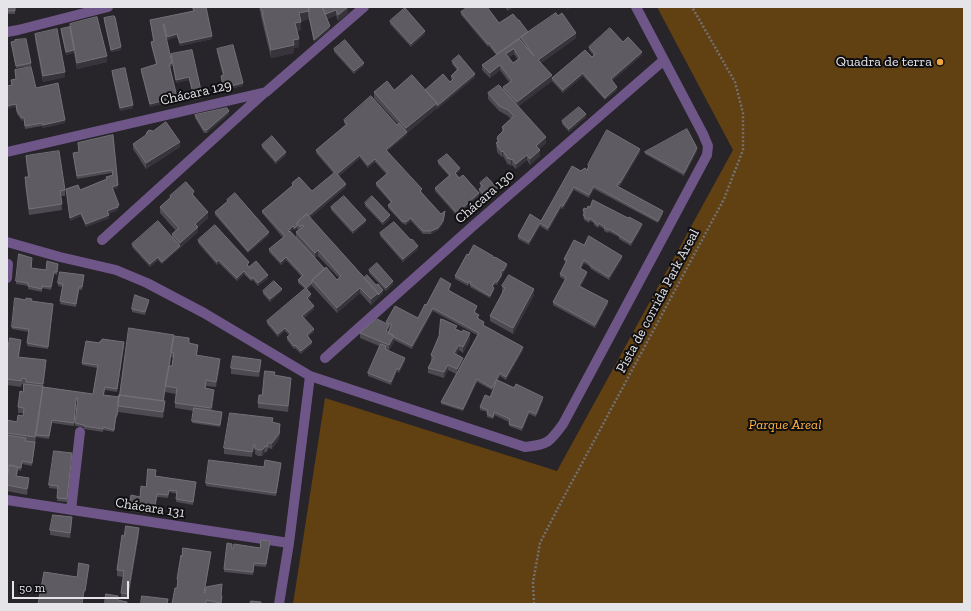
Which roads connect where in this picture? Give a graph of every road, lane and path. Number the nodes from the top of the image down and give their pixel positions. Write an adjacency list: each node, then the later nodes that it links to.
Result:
1 (108, 7): 5 (street)
2 (364, 7): 7 (street, Chácara 129)
3 (636, 7): 6 (street)
4 (692, 7): 20 (path, Pista de corrida Park Areal)
5 (7, 32)
6 (664, 60): 13 (street, Chácara 130); 14 (street)
7 (266, 92): 8 (street, Chácara 129); 9 (street)
8 (7, 152)
9 (102, 240)
10 (7, 242): 14 (street)
11 (8, 264): 12 (street)
12 (7, 278)
13 (325, 358)
14 (310, 376): 18 (street)
15 (80, 432): 17 (street)
16 (7, 500): 17 (street, Chácara 131)
17 (71, 510): 18 (street, Chácara 131)
18 (290, 543): 19 (street)
19 (279, 604)
20 (534, 604)

